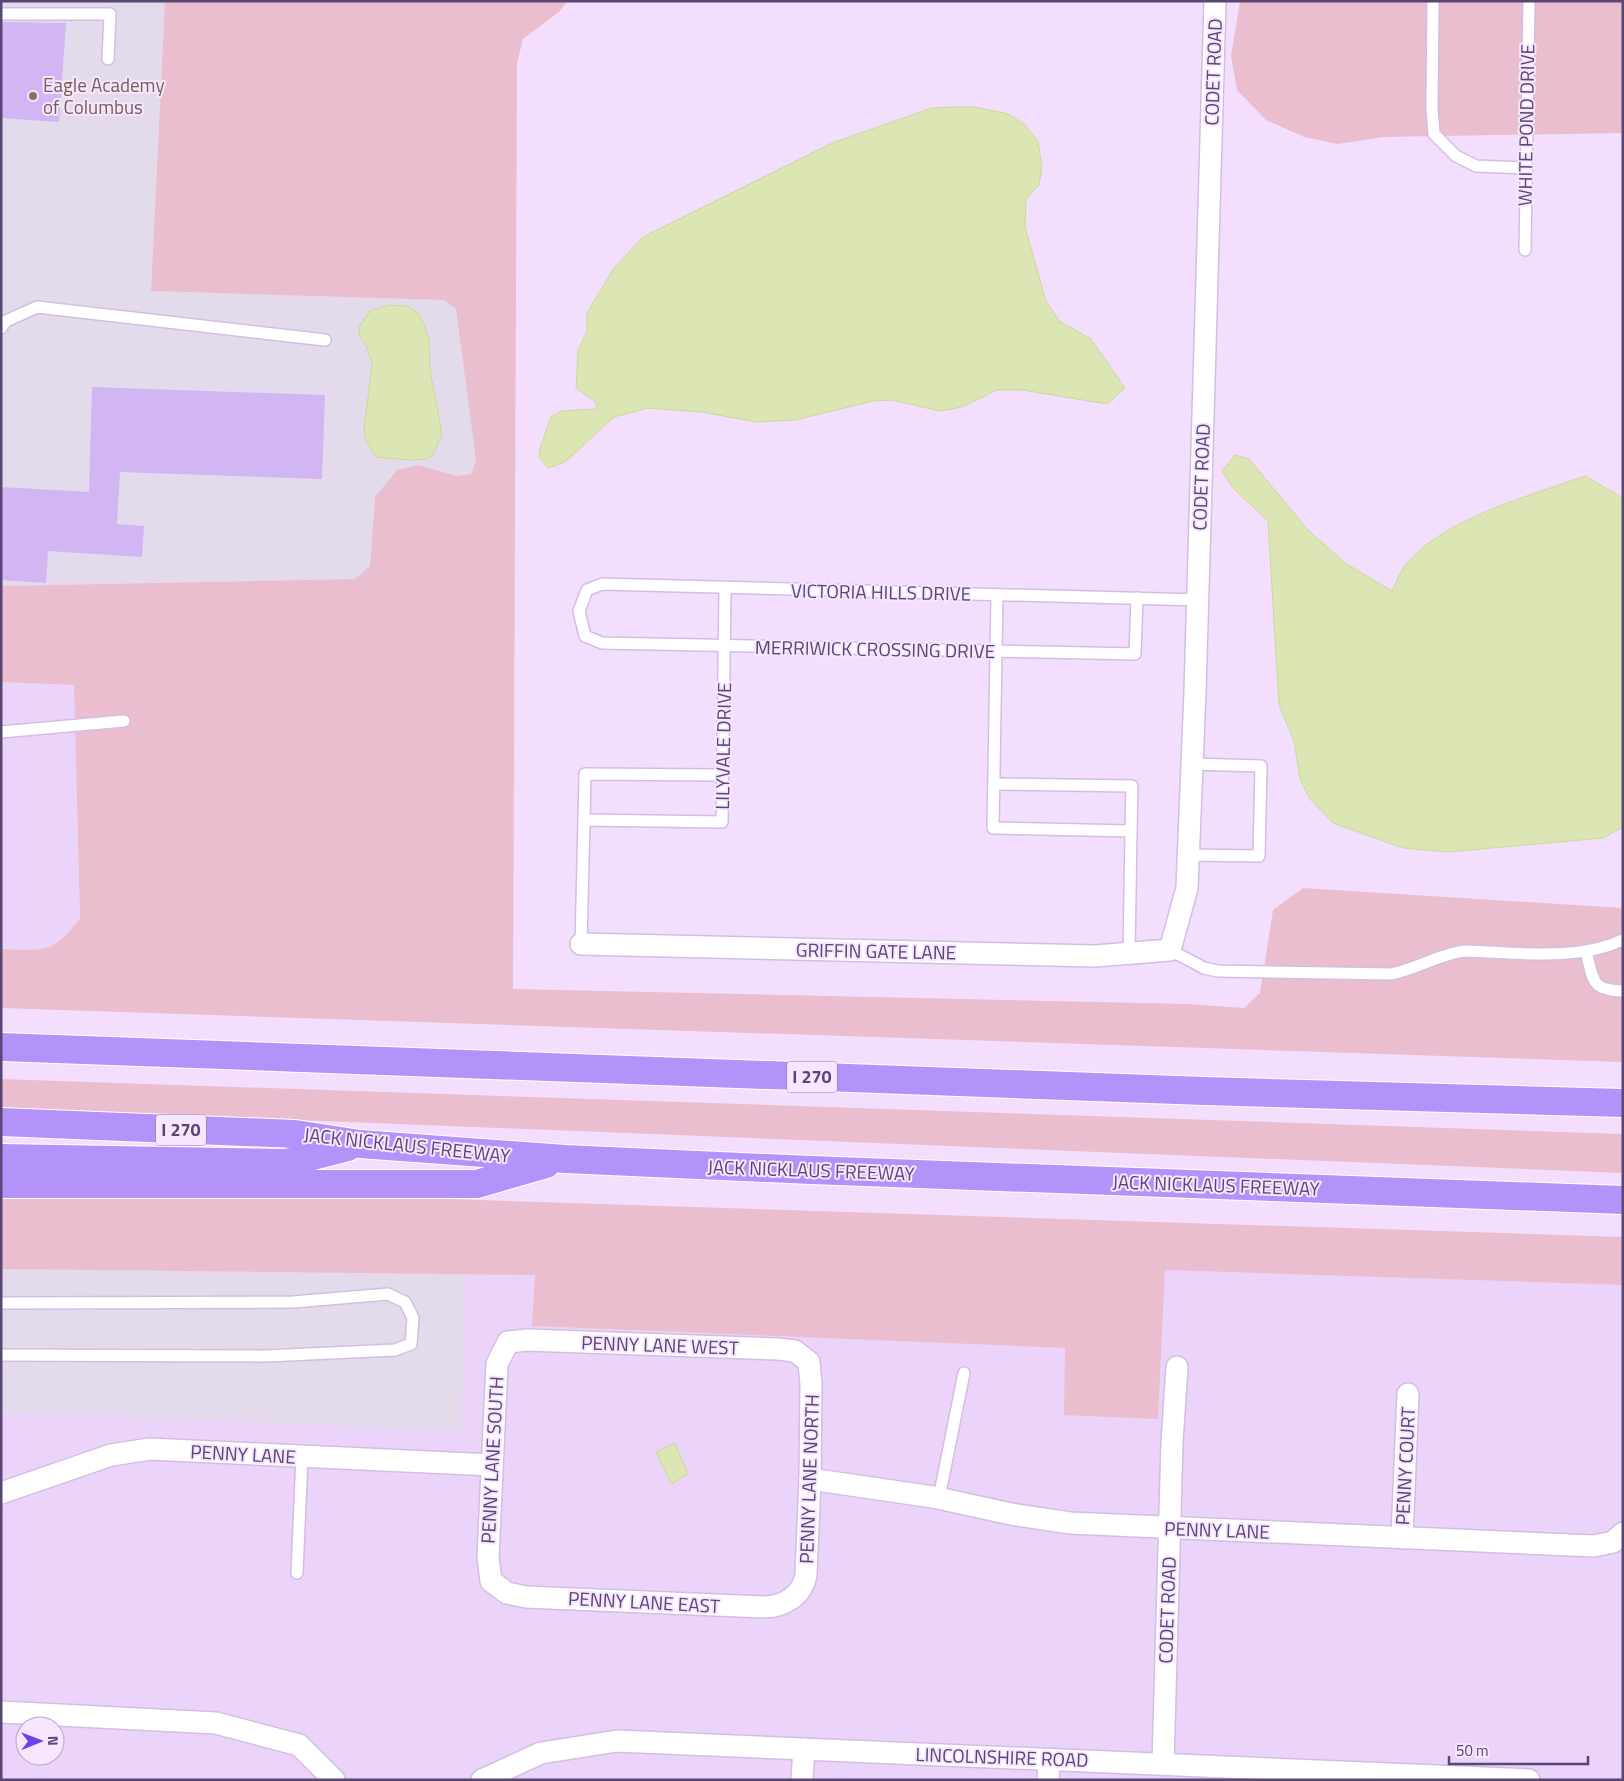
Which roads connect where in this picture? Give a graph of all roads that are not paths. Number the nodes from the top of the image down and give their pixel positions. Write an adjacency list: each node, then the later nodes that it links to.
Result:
1 (1215, 1): 13 (street, CODET ROAD)
2 (1433, 1): 6 (lane)
3 (1529, 1): 6 (lane, WHITE POND DRIVE)
4 (1, 14): 5 (lane)
5 (108, 59)
6 (1526, 168): 7 (lane, WHITE POND DRIVE)
7 (1524, 250)
8 (1, 328): 9 (lane)
9 (325, 340)
10 (725, 588): 11 (lane, VICTORIA HILLS DRIVE); 14 (lane, VICTORIA HILLS DRIVE); 15 (lane, LILYVALE DRIVE)
11 (997, 594): 12 (lane, VICTORIA HILLS DRIVE); 16 (lane)
12 (1137, 598): 13 (lane, VICTORIA HILLS DRIVE); 16 (lane, MERRIWICK CROSSING DRIVE)
13 (1198, 600): 19 (street, CODET ROAD)
14 (580, 611): 15 (lane, MERRIWICK CROSSING DRIVE)
15 (724, 645): 16 (lane, MERRIWICK CROSSING DRIVE); 20 (lane, LILYVALE DRIVE)
16 (996, 652): 21 (lane)
17 (124, 721): 18 (lane)
18 (1, 732)
19 (1192, 764): 24 (street, CODET ROAD); 24 (lane)
20 (722, 775): 22 (lane); 22 (lane, LILYVALE DRIVE)
21 (994, 784): 23 (lane); 23 (lane)
22 (584, 820): 26 (lane)
23 (1131, 831): 29 (lane)
24 (1188, 855): 27 (street, CODET ROAD)
25 (1623, 940): 28 (lane)
26 (581, 944): 29 (street, GRIFFIN GATE LANE)
27 (1170, 950): 28 (lane); 29 (street, GRIFFIN GATE LANE)
28 (1586, 952): 30 (lane)
29 (1129, 953)
30 (1623, 991)
31 (1, 1047): 32 (highway, I 270)
32 (1623, 1103)
33 (1, 1122): 34 (highway, JACK NICKLAUS FREEWAY / I 270)
34 (360, 1144): 35 (highway); 36 (highway, JACK NICKLAUS FREEWAY / I 270)
35 (1, 1158)
36 (565, 1159): 37 (highway); 38 (highway, JACK NICKLAUS FREEWAY / I 270)
37 (1, 1184)
38 (1623, 1200)
39 (1, 1302): 41 (lane)
40 (508, 1342): 42 (street, PENNY LANE WEST); 47 (street, PENNY LANE SOUTH)
41 (1, 1356)
42 (809, 1362): 48 (street, PENNY LANE NORTH)
43 (1177, 1367): 51 (street, CODET ROAD)
44 (964, 1374): 50 (lane)
45 (1408, 1394): 53 (street, PENNY COURT)
46 (302, 1457): 47 (street, PENNY LANE); 49 (street, PENNY LANE); 54 (lane)
47 (492, 1465): 55 (street, PENNY LANE SOUTH)
48 (810, 1479): 50 (street, PENNY LANE); 56 (street, PENNY LANE NORTH)
49 (1, 1493)
50 (939, 1498): 51 (street, PENNY LANE)
51 (1170, 1528): 53 (street, PENNY LANE); 59 (street, CODET ROAD)
52 (1623, 1533): 53 (street, PENNY LANE)
53 (1402, 1538)
54 (296, 1573)
55 (491, 1581): 56 (street, PENNY LANE EAST)
56 (798, 1594)
57 (1, 1712): 62 (street)
58 (804, 1749): 60 (street, LINCOLNSHIRE ROAD); 63 (street, LINCOLNSHIRE ROAD); 64 (street)
59 (1163, 1764): 60 (street, LINCOLNSHIRE ROAD); 61 (street, LINCOLNSHIRE ROAD)
60 (1048, 1770)
61 (1292, 1775): 65 (street, LINCOLNSHIRE ROAD)
62 (334, 1780)
63 (482, 1780)
64 (802, 1780)
65 (1529, 1780)

